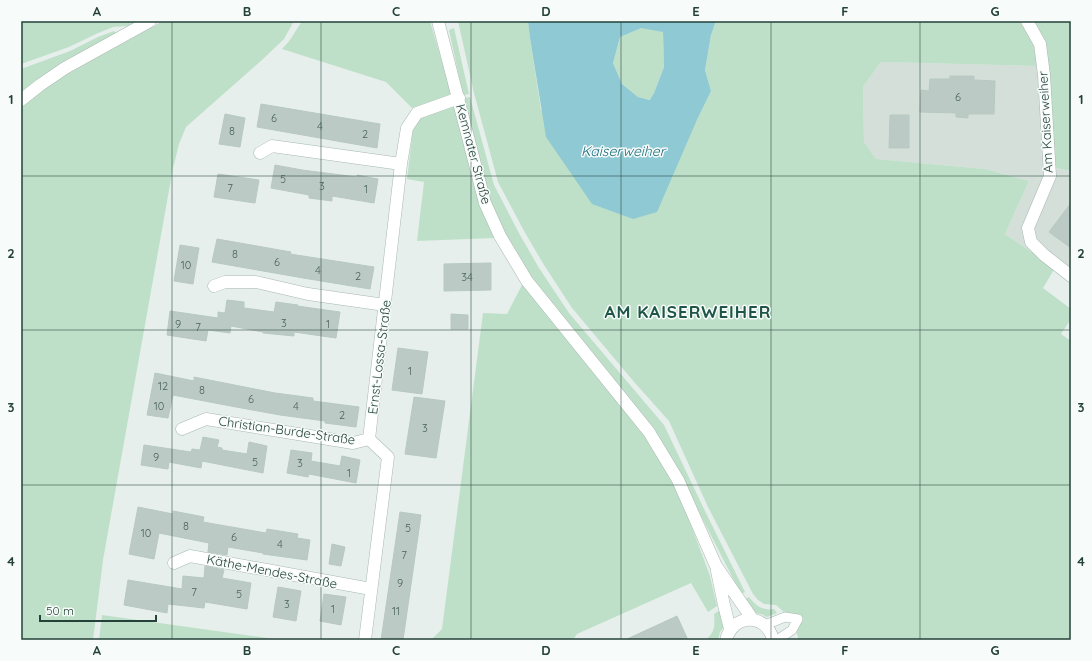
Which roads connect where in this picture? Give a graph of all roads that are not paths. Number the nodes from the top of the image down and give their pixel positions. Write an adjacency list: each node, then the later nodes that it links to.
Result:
1 (150, 21): 5 (street)
2 (438, 21): 4 (street, Kemnater Straße)
3 (1028, 21): 8 (street, Am Kaiserweiher)
4 (459, 98): 7 (street, Ernst-Lossa-Straße); 14 (street, Kemnater Straße)
5 (21, 100)
6 (260, 153): 7 (street)
7 (401, 164): 10 (street, Ernst-Lossa-Straße)
8 (1071, 276)
9 (214, 286): 10 (street)
10 (385, 305): 12 (street, Ernst-Lossa-Straße)
11 (182, 429): 12 (street, Christian-Burde-Straße)
12 (369, 439): 15 (street)
13 (174, 563): 15 (street, Käthe-Mendes-Straße)
14 (716, 566): 16 (street); 18 (street)
15 (371, 589): 19 (street)
16 (753, 620): 17 (street); 18 (street)
17 (764, 625): 20 (street); 21 (lane)
18 (728, 634)
19 (365, 640)
20 (773, 640)
21 (777, 640)

